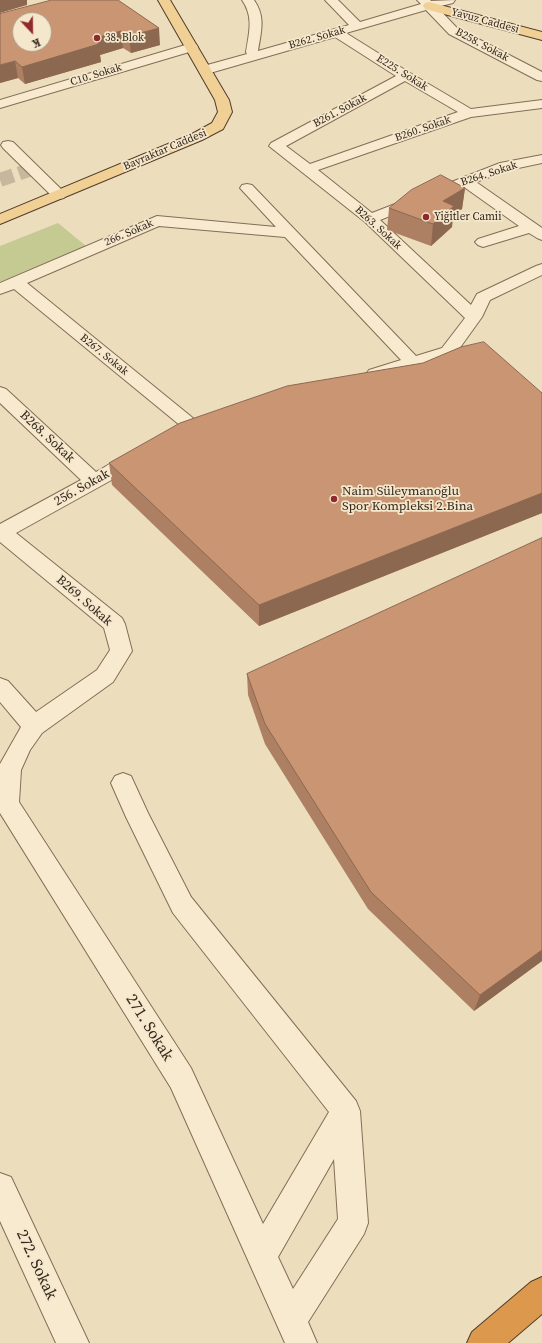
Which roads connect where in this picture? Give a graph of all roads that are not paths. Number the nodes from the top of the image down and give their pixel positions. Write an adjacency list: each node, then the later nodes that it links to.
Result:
1 (164, 0): 9 (main road, Bayraktar Caddesi)
2 (248, 0): 10 (street)
3 (331, 0): 6 (street)
4 (449, 0): 5 (street, B262. Sokak)
5 (426, 3): 6 (street, B262. Sokak); 8 (main road, Yavuz Caddesi); 13 (street, B258. Sokak)
6 (357, 26): 7 (street, B262. Sokak)
7 (336, 32): 10 (street, B262. Sokak); 12 (street, E225. Sokak)
8 (542, 36)
9 (192, 47): 11 (main road, Bayraktar Caddesi); 14 (street, C10. Sokak)
10 (255, 56): 11 (street, B262. Sokak)
11 (205, 70): 23 (main road, Bayraktar Caddesi)
12 (405, 76): 16 (street, E225. Sokak); 18 (street, B261. Sokak)
13 (542, 77)
14 (0, 104)
15 (542, 104): 16 (street, B260. Sokak)
16 (469, 113): 20 (street, B260. Sokak)
17 (8, 144): 23 (street)
18 (276, 146): 20 (street, B263. Sokak)
19 (542, 159): 21 (street, B264. Sokak)
20 (308, 169): 25 (street, B263. Sokak)
21 (465, 182): 25 (street, B264. Sokak); 26 (street)
22 (247, 188): 27 (street)
23 (59, 195): 24 (main road, Bayraktar Caddesi)
24 (0, 219)
25 (370, 219): 32 (street, B263. Sokak)
26 (537, 231): 28 (street)
27 (290, 233): 30 (street, 266. Sokak); 33 (street)
28 (483, 242)
29 (542, 269): 32 (street)
30 (16, 282): 31 (street, 266. Sokak); 36 (street, B267. Sokak)
31 (0, 289)
32 (474, 317): 33 (street)
33 (412, 362): 34 (street)
34 (355, 378)
35 (0, 393): 38 (street, B268. Sokak)
36 (193, 428)
37 (153, 449): 38 (street, 256. Sokak)
38 (94, 481): 39 (street, 256. Sokak)
39 (0, 532): 41 (street, B269. Sokak)
40 (0, 687): 41 (street)
41 (34, 726): 43 (street, 271. Sokak)
42 (123, 783): 44 (street)
43 (4, 804): 46 (street, 271. Sokak)
44 (346, 1111): 46 (street); 48 (street)
45 (0, 1188): 49 (street, 272. Sokak)
46 (261, 1256): 48 (street, 271. Sokak)
47 (542, 1293): 50 (highway)
48 (296, 1332)
49 (73, 1343)
50 (483, 1343)

